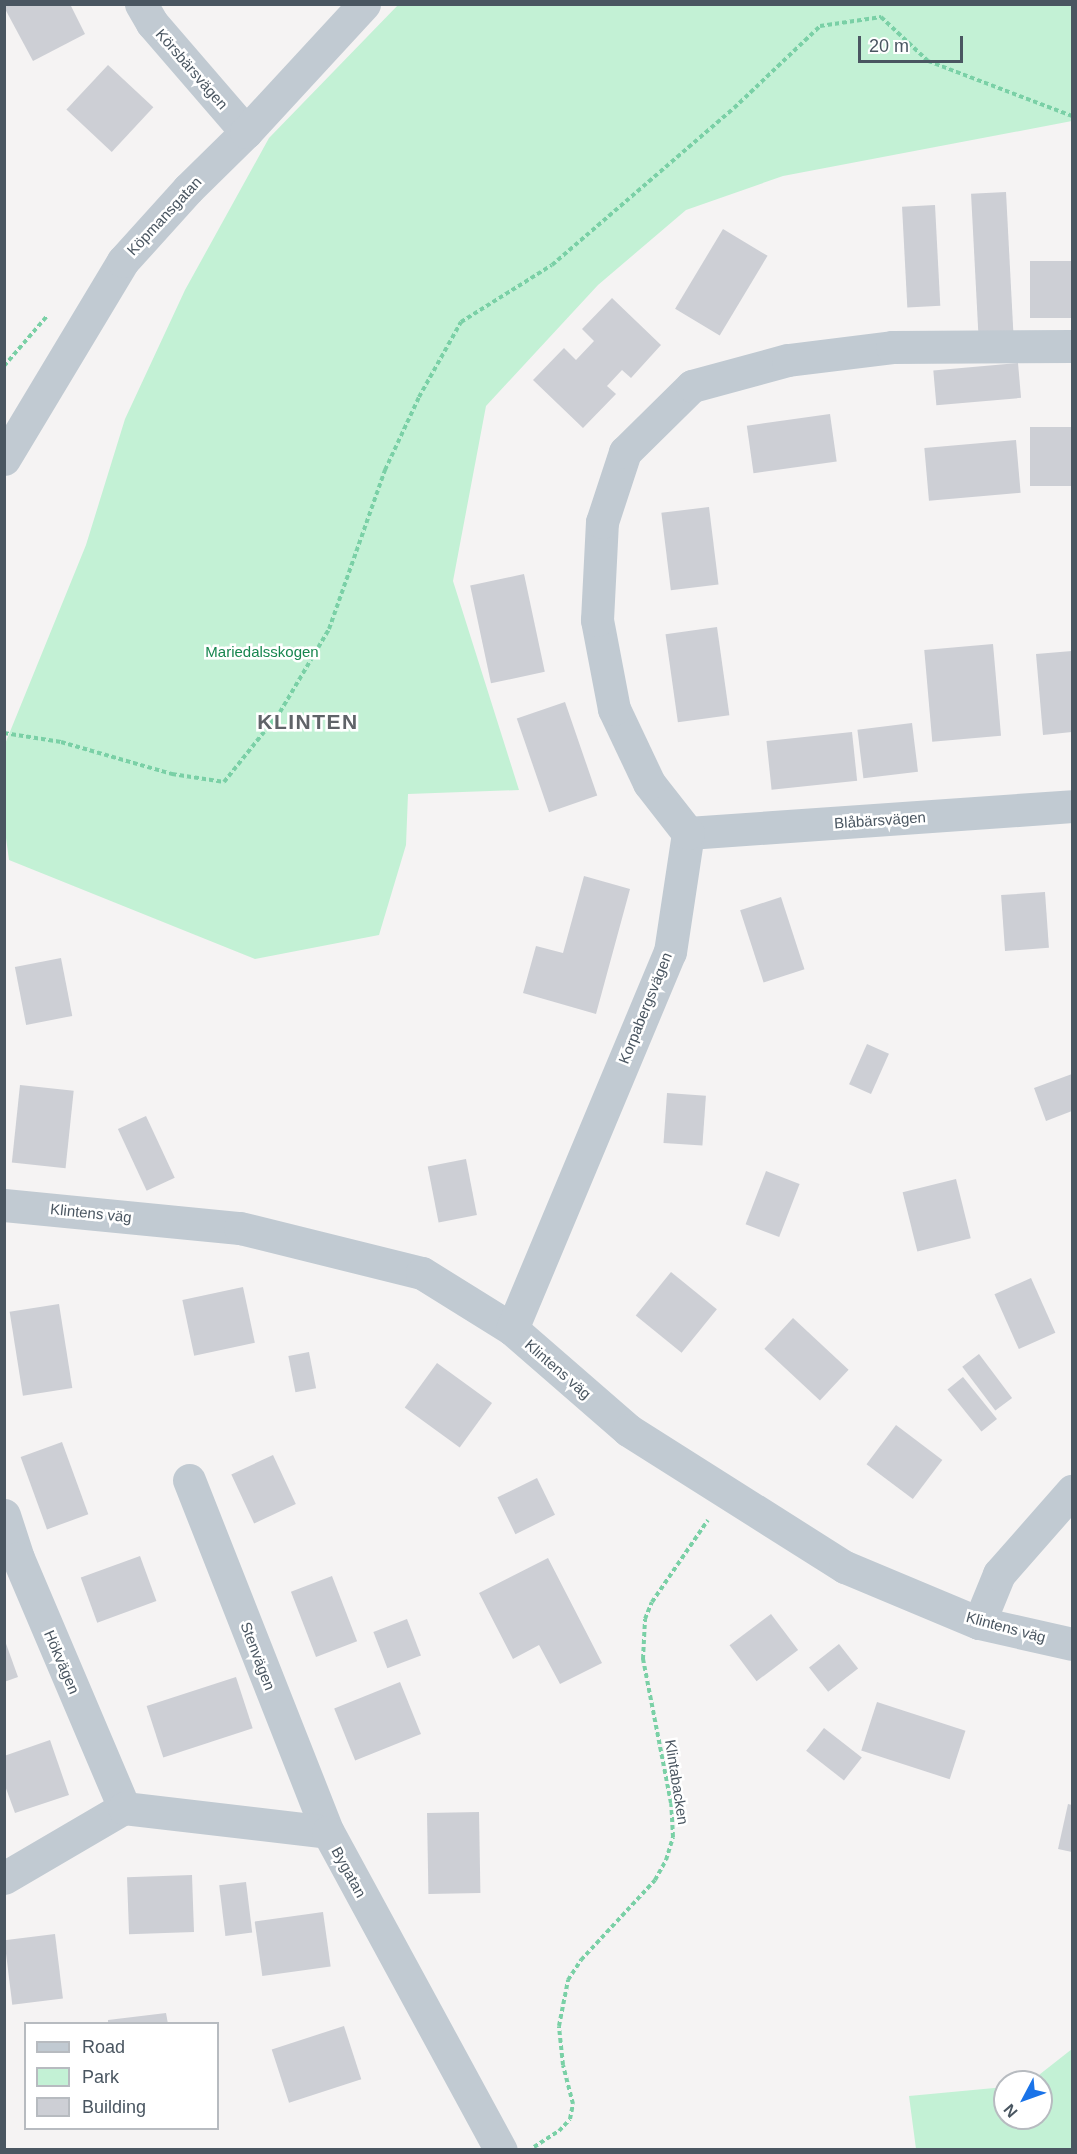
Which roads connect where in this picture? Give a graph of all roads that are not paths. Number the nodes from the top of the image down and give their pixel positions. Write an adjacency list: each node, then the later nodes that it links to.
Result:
1 (141, 4): 3 (street, Körsbärsvägen)
2 (364, 4): 3 (street, Köpmansgatan)
3 (246, 132): 5 (street, Köpmansgatan)
4 (1072, 346): 7 (street)
5 (4, 459)
6 (1072, 806): 7 (street, Blåbärsvägen)
7 (688, 833): 9 (street, Korpabergsvägen)
8 (4, 1205): 9 (street, Klintens väg)
9 (512, 1329): 14 (street, Klintens väg)
10 (189, 1480): 17 (street, Stenvägen)
11 (1072, 1491): 14 (street)
12 (4, 1515): 13 (street, Hökvägen)
13 (11, 1558): 16 (street, Hökvägen)
14 (979, 1623): 15 (street, Klintens väg)
15 (1072, 1644)
16 (124, 1808): 17 (street, Bygatan); 18 (street)
17 (328, 1832): 19 (street, Bygatan)
18 (4, 1878)
19 (501, 2150)

